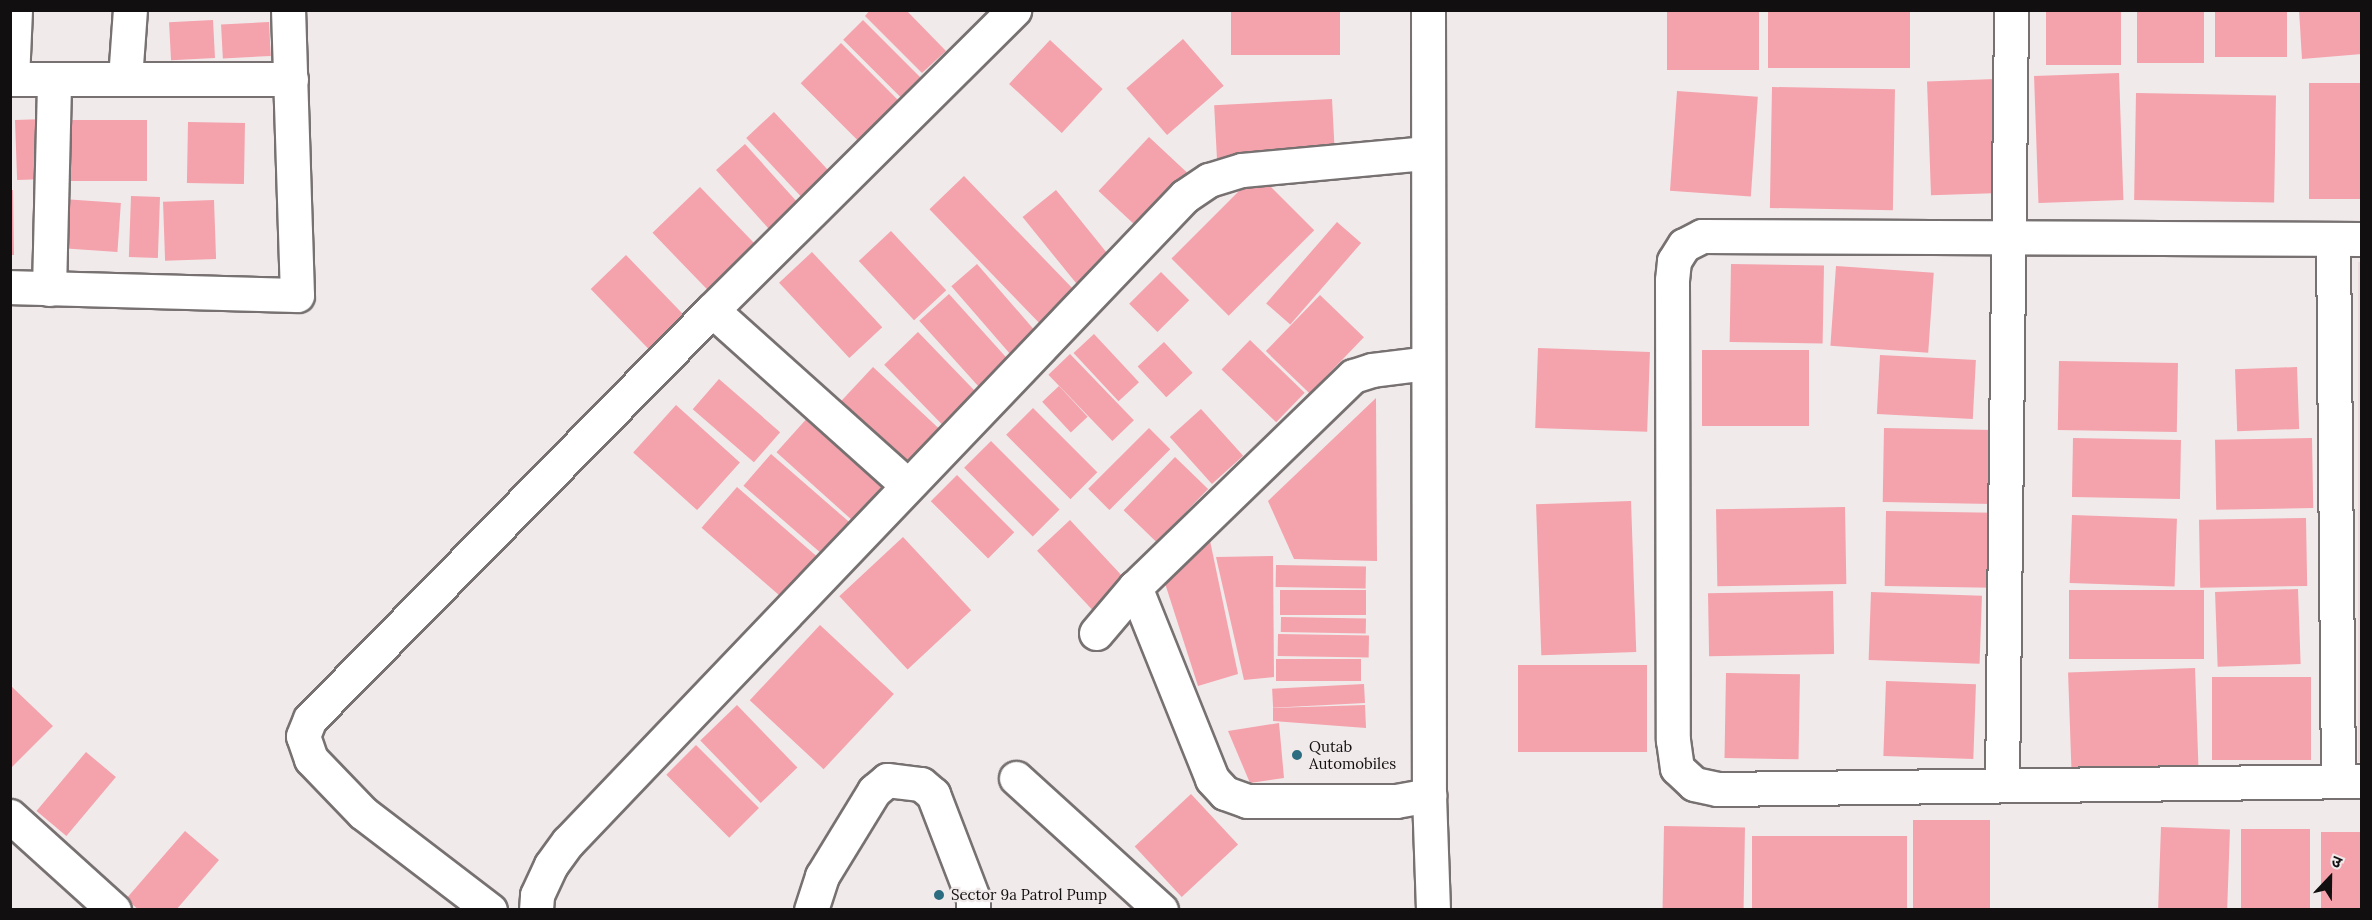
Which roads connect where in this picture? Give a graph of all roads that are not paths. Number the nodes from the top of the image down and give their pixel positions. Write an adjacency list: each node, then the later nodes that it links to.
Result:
1 (15, 10): 7 (street)
2 (130, 10): 9 (street)
3 (288, 10): 10 (street)
4 (1014, 10): 16 (street)
5 (1428, 10): 11 (street)
6 (2011, 10): 12 (street)
7 (11, 79): 8 (street)
8 (54, 79): 9 (street); 15 (street)
9 (125, 79): 10 (street)
10 (291, 79): 15 (street)
11 (1427, 153): 17 (street); 18 (street)
12 (2008, 237): 13 (street); 23 (street); 23 (street)
13 (2347, 239): 22 (street)
14 (10, 287): 15 (street)
15 (49, 288)
16 (712, 310): 18 (street); 27 (street)
17 (1428, 363): 19 (street); 24 (street)
18 (906, 484): 28 (street)
19 (1135, 587): 20 (street); 24 (street)
20 (1096, 633)
21 (1016, 778): 31 (street)
22 (2350, 781): 23 (street)
23 (2002, 785)
24 (1429, 795): 32 (street)
25 (10, 816): 26 (street)
26 (114, 909)
27 (490, 909)
28 (536, 909)
29 (811, 909): 30 (street)
30 (973, 909)
31 (1161, 909)
32 (1433, 909)

